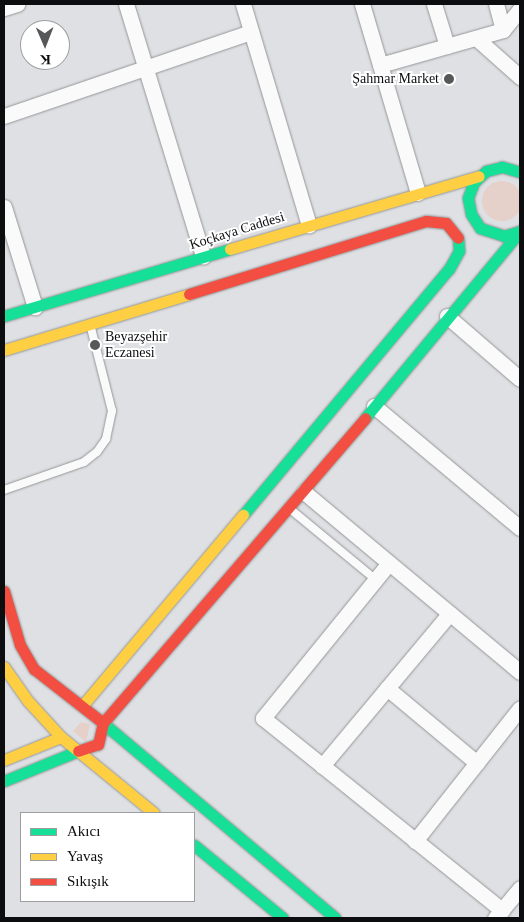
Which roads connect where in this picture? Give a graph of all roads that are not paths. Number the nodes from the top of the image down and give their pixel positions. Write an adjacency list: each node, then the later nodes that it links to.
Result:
1 (17, 4): 7 (street)
2 (126, 4): 14 (street)
3 (243, 4): 10 (street)
4 (362, 4): 13 (street)
5 (434, 4): 12 (street)
6 (496, 4): 9 (street)
7 (4, 8)
8 (520, 8): 9 (street)
9 (503, 30): 11 (street)
10 (251, 32): 14 (street); 24 (street)
11 (476, 38): 12 (street); 15 (street)
12 (446, 46): 13 (street)
13 (380, 65): 21 (street)
14 (146, 68): 16 (street); 27 (street)
15 (520, 78)
16 (4, 116)
17 (520, 159): 18 (main road)
18 (502, 167): 19 (main road); 20 (main road, Koçkaya Caddesi)
19 (520, 172)
20 (479, 176): 21 (main road, Koçkaya Caddesi); 23 (main road)
21 (418, 193): 24 (main road, Koçkaya Caddesi)
22 (4, 207): 28 (street)
23 (473, 219): 25 (main road); 26 (main road)
24 (309, 225): 27 (main road, Koçkaya Caddesi)
25 (451, 227): 31 (main road); 46 (main road)
26 (520, 231): 30 (main road)
27 (203, 256): 28 (main road, Koçkaya Caddesi)
28 (35, 307): 29 (main road, Koçkaya Caddesi)
29 (4, 316)
30 (447, 316): 33 (street); 34 (main road)
31 (90, 323): 32 (main road); 35 (lane)
32 (4, 350)
33 (520, 379)
34 (374, 406): 36 (main road); 38 (street)
35 (4, 490)
36 (304, 492): 37 (main road); 39 (street)
37 (289, 509): 40 (lane); 50 (main road)
38 (520, 528)
39 (389, 563): 40 (street); 42 (street)
40 (375, 579): 55 (street)
41 (4, 591): 46 (main road)
42 (450, 613): 44 (street); 45 (street)
43 (4, 667): 51 (main road)
44 (520, 672)
45 (387, 688): 54 (street); 55 (street)
46 (82, 706): 48 (main road); 50 (main road)
47 (520, 708): 54 (street)
48 (72, 712)
49 (62, 723): 51 (main road)
50 (103, 723): 52 (main road); 63 (main road)
51 (61, 737): 52 (main road); 53 (main road)
52 (78, 751): 56 (main road); 57 (main road)
53 (4, 760)
54 (477, 763): 58 (street)
55 (322, 766): 58 (street)
56 (4, 781)
57 (153, 812)
58 (416, 841): 61 (street)
59 (195, 846): 62 (main road)
60 (520, 888): 61 (street)
61 (499, 914)
62 (283, 918)
63 (336, 918)

